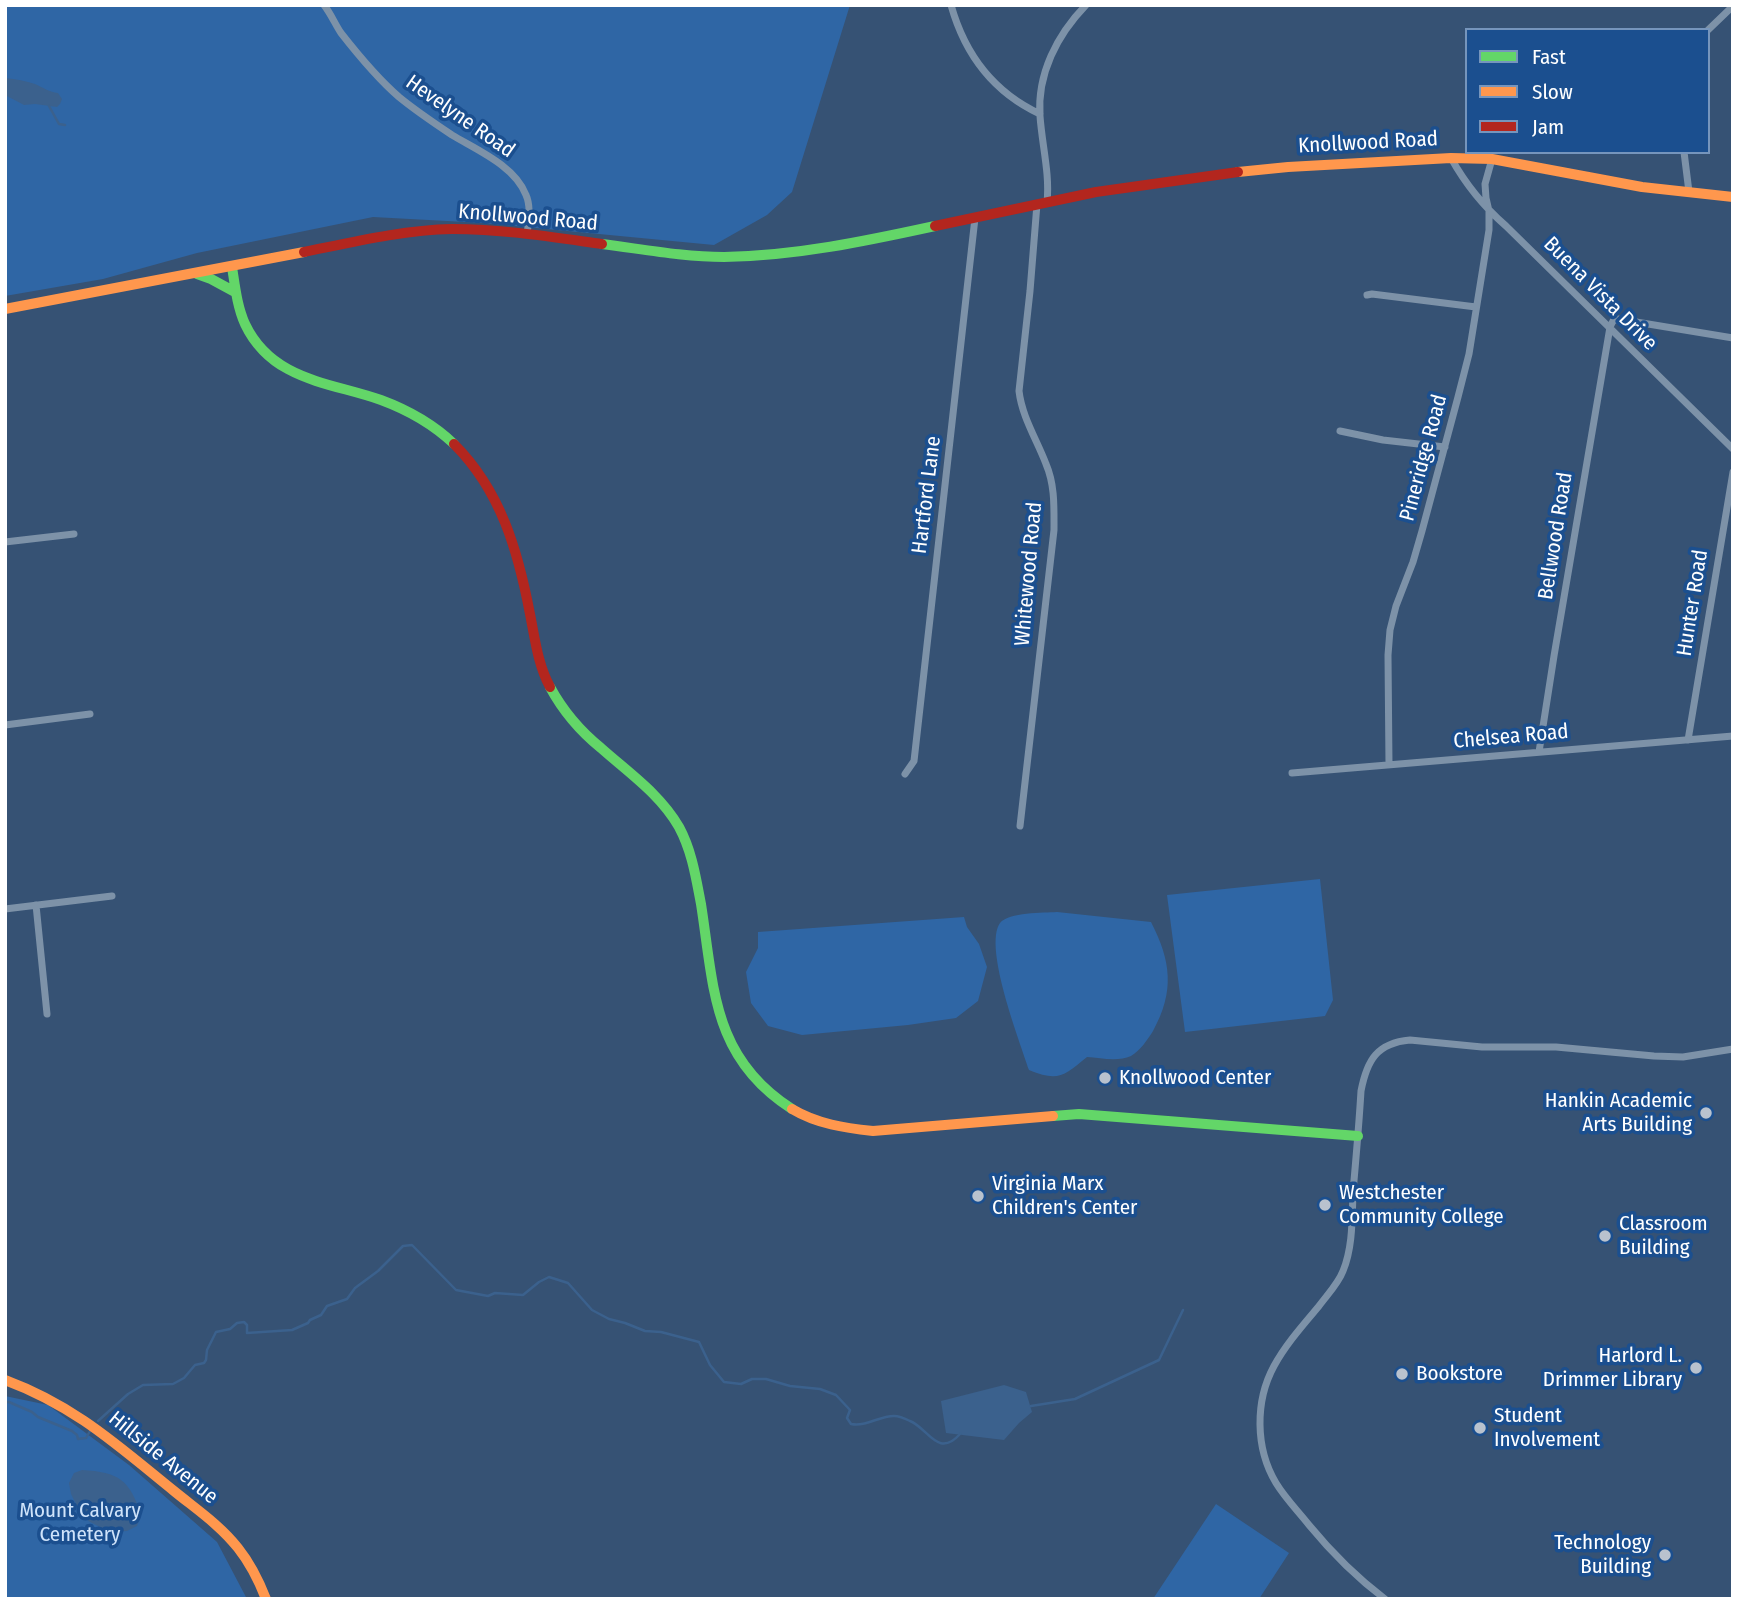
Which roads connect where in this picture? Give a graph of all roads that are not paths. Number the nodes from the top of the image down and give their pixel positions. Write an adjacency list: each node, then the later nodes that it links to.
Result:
1 (324, 5): 15 (street, Hevelyne Road)
2 (951, 5): 6 (street)
3 (1086, 5): 6 (street)
4 (1733, 6): 5 (street)
5 (1710, 28)
6 (1040, 114): 12 (street)
7 (1684, 154): 10 (street)
8 (1451, 158): 9 (main road, Knollwood Road); 12 (main road, Knollwood Road); 13 (street, Buena Vista Drive)
9 (1492, 159): 10 (main road, Knollwood Road); 13 (street, Pineridge Road)
10 (1689, 192): 11 (main road, Knollwood Road)
11 (1733, 197)
12 (1042, 203): 14 (main road, Knollwood Road); 38 (street, Whitewood Road)
13 (1489, 211): 20 (street, Pineridge Road); 22 (street, Buena Vista Drive)
14 (975, 218): 15 (main road, Knollwood Road); 37 (street, Hartford Lane)
15 (527, 233): 16 (main road, Knollwood Road)
16 (232, 267): 17 (main road, Knollwood Road); 18 (main road)
17 (196, 274): 18 (main road); 21 (main road, Knollwood Road)
18 (235, 292): 44 (main road)
19 (1367, 295): 20 (street)
20 (1476, 307): 25 (street, Pineridge Road)
21 (5, 309)
22 (1609, 327): 23 (street); 26 (street, Buena Vista Drive); 34 (street, Bellwood Road)
23 (1733, 338)
24 (1340, 431): 25 (street)
25 (1445, 447): 35 (street, Pineridge Road)
26 (1733, 449)
27 (1733, 472): 33 (street, Hunter Road)
28 (74, 534): 29 (street)
29 (5, 542)
30 (90, 714): 31 (street)
31 (5, 725)
32 (1733, 736): 33 (street, Chelsea Road)
33 (1688, 740): 34 (street, Chelsea Road)
34 (1539, 752): 35 (street, Chelsea Road)
35 (1390, 765): 36 (street, Chelsea Road)
36 (1292, 773)
37 (905, 774)
38 (1020, 826)
39 (112, 896): 40 (street)
40 (36, 905): 41 (street); 42 (street)
41 (5, 909)
42 (47, 1014)
43 (1733, 1049): 44 (street)
44 (1358, 1136): 47 (street)
45 (5, 1380): 46 (main road, Hillside Avenue)
46 (266, 1599)
47 (1385, 1599)

